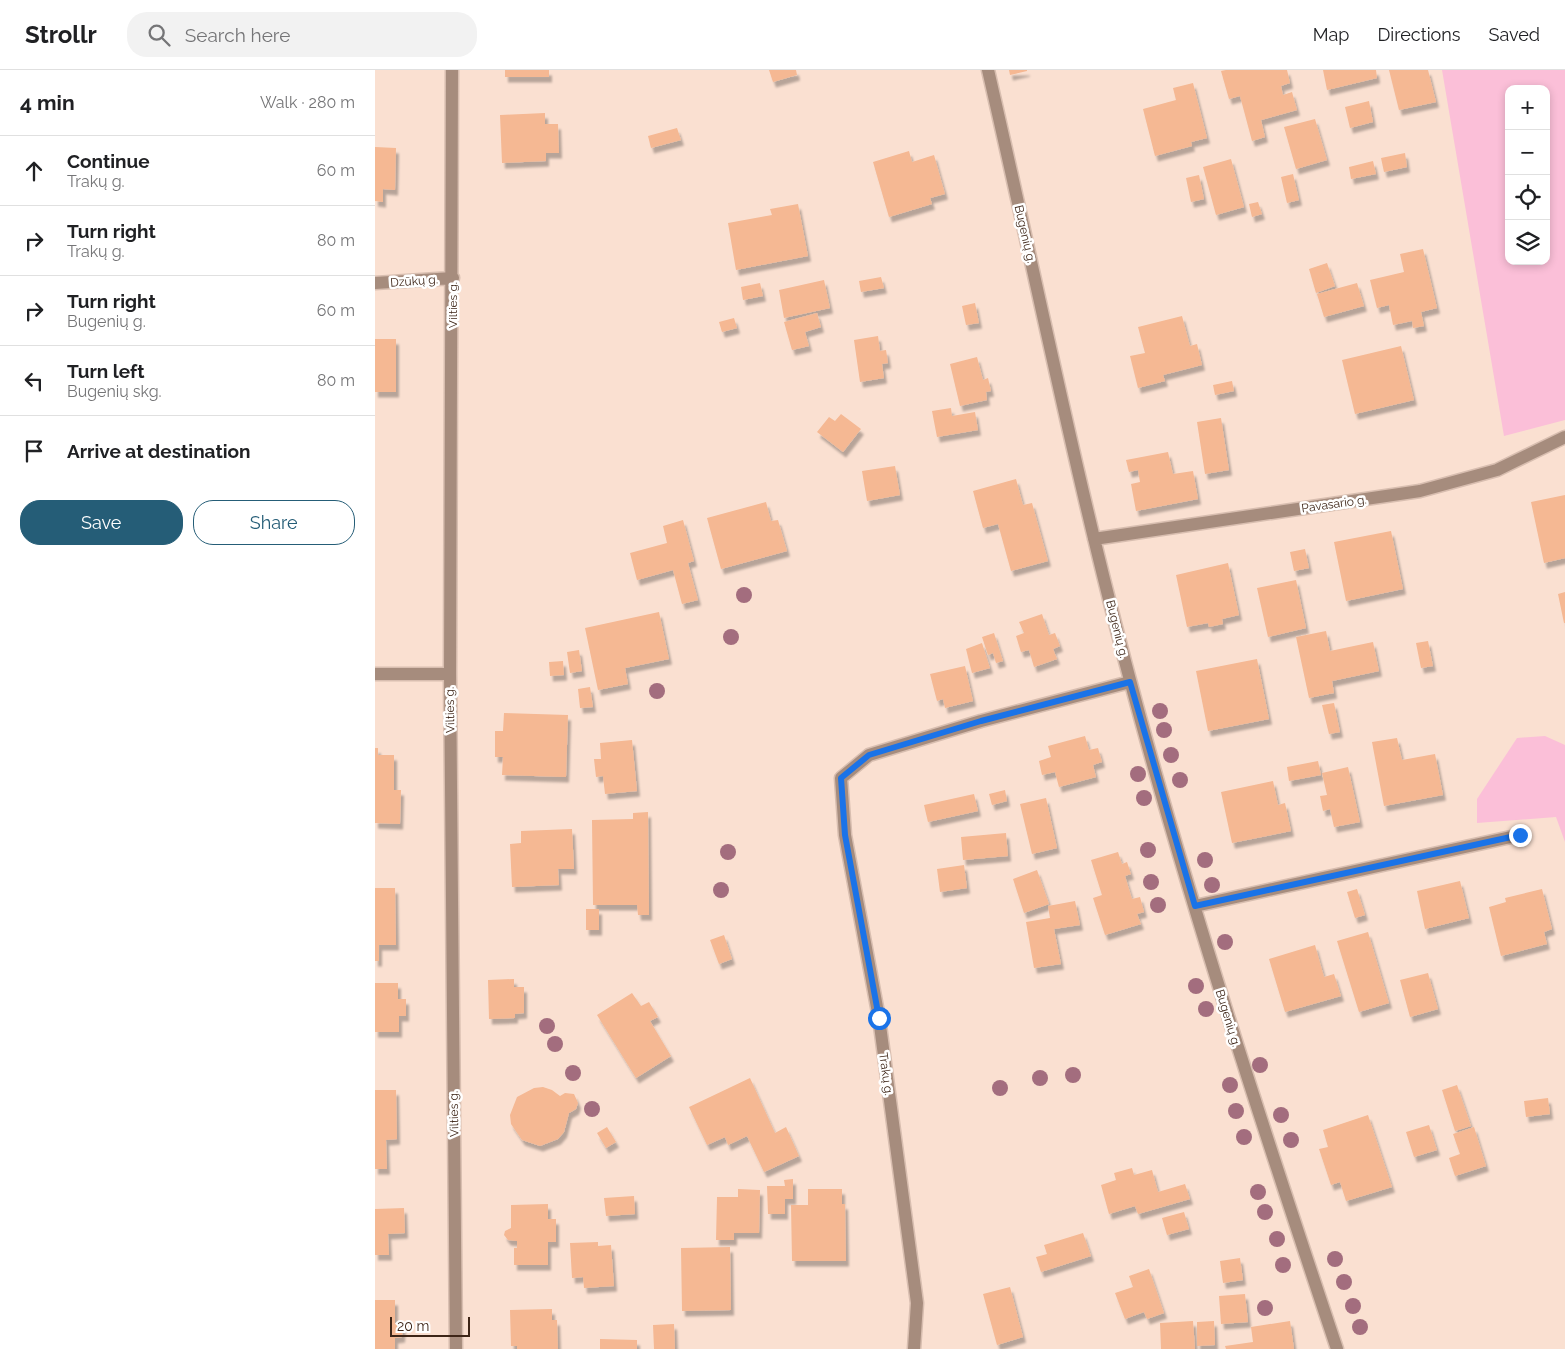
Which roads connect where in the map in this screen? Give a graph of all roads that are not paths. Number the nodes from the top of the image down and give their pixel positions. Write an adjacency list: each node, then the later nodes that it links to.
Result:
1 (452, 70): 3 (street, Vilties g.)
2 (988, 70): 6 (street, Bugenių g.)
3 (453, 278): 4 (street, Dzūkų g.); 8 (street, Vilties g.)
4 (375, 283)
5 (1565, 437): 6 (street, Pavasario g.)
6 (1094, 539): 9 (street, Bugenių g.)
7 (375, 674): 8 (street)
8 (449, 674): 12 (street, Vilties g.)
9 (1130, 682): 11 (street, Bugenių g.); 13 (street, Trakų g.)
10 (1520, 835): 11 (street)
11 (1195, 906): 14 (street, Bugenių g.)
12 (456, 1349)
13 (915, 1349)
14 (1337, 1349)

